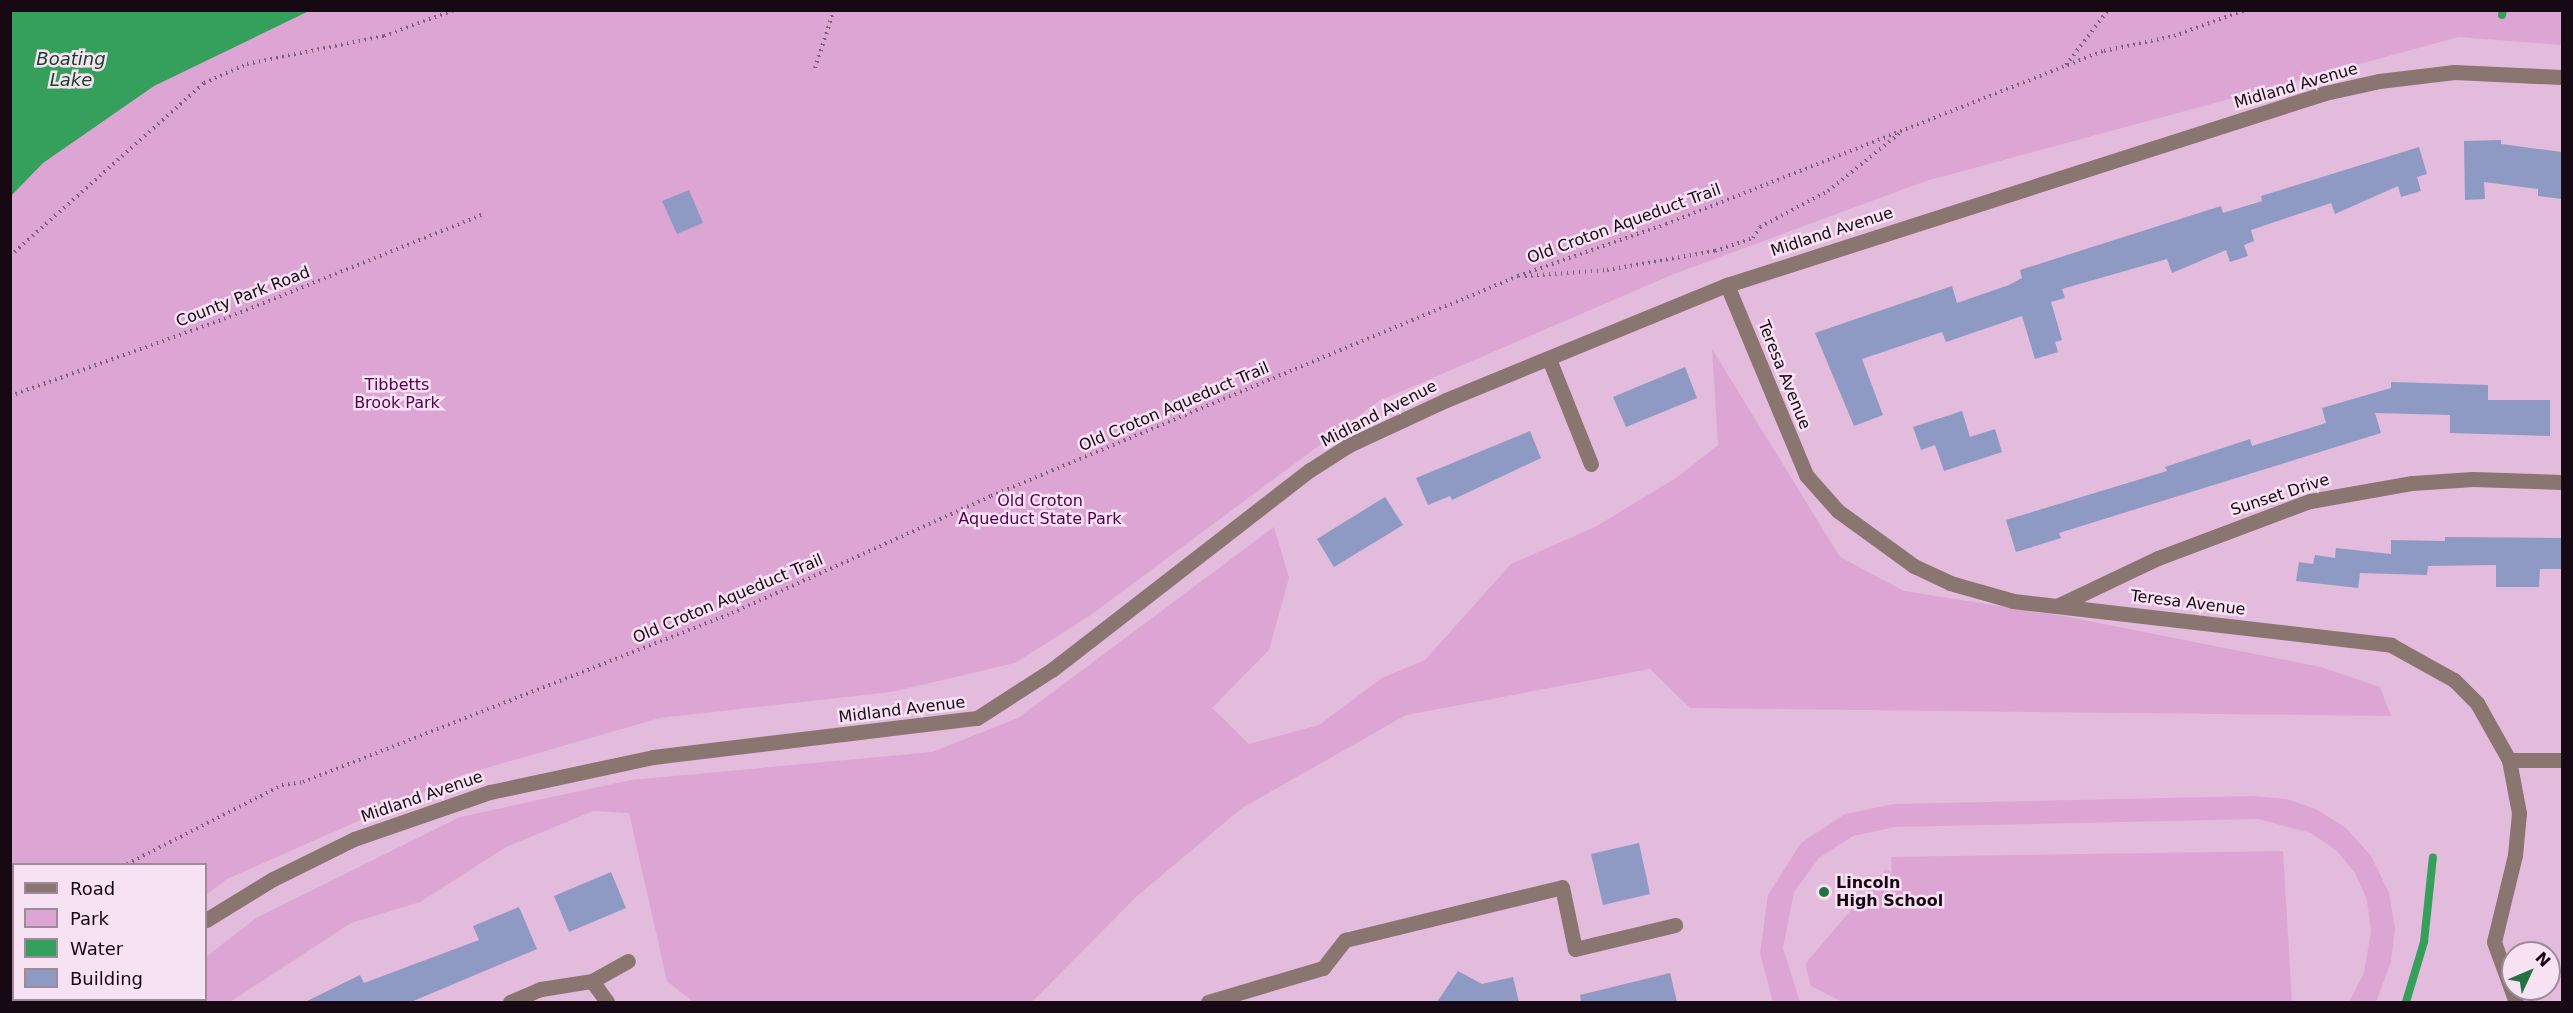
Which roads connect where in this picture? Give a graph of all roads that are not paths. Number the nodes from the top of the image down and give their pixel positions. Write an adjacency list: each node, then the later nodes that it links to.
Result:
1 (2562, 77): 2 (street, Midland Avenue)
2 (1727, 285): 3 (street, Midland Avenue); 6 (street, Teresa Avenue)
3 (1549, 359): 4 (street); 9 (street, Midland Avenue)
4 (1591, 464)
5 (2562, 482): 6 (street, Sunset Drive)
6 (2058, 605): 7 (street, Teresa Avenue)
7 (2508, 760): 8 (street); 16 (street, Teresa Avenue)
8 (2562, 760)
9 (207, 919)
10 (1675, 926): 15 (street)
11 (628, 961): 12 (street)
12 (592, 981): 13 (street); 14 (street)
13 (510, 1002)
14 (607, 1002)
15 (1208, 1002)
16 (2516, 1002)

